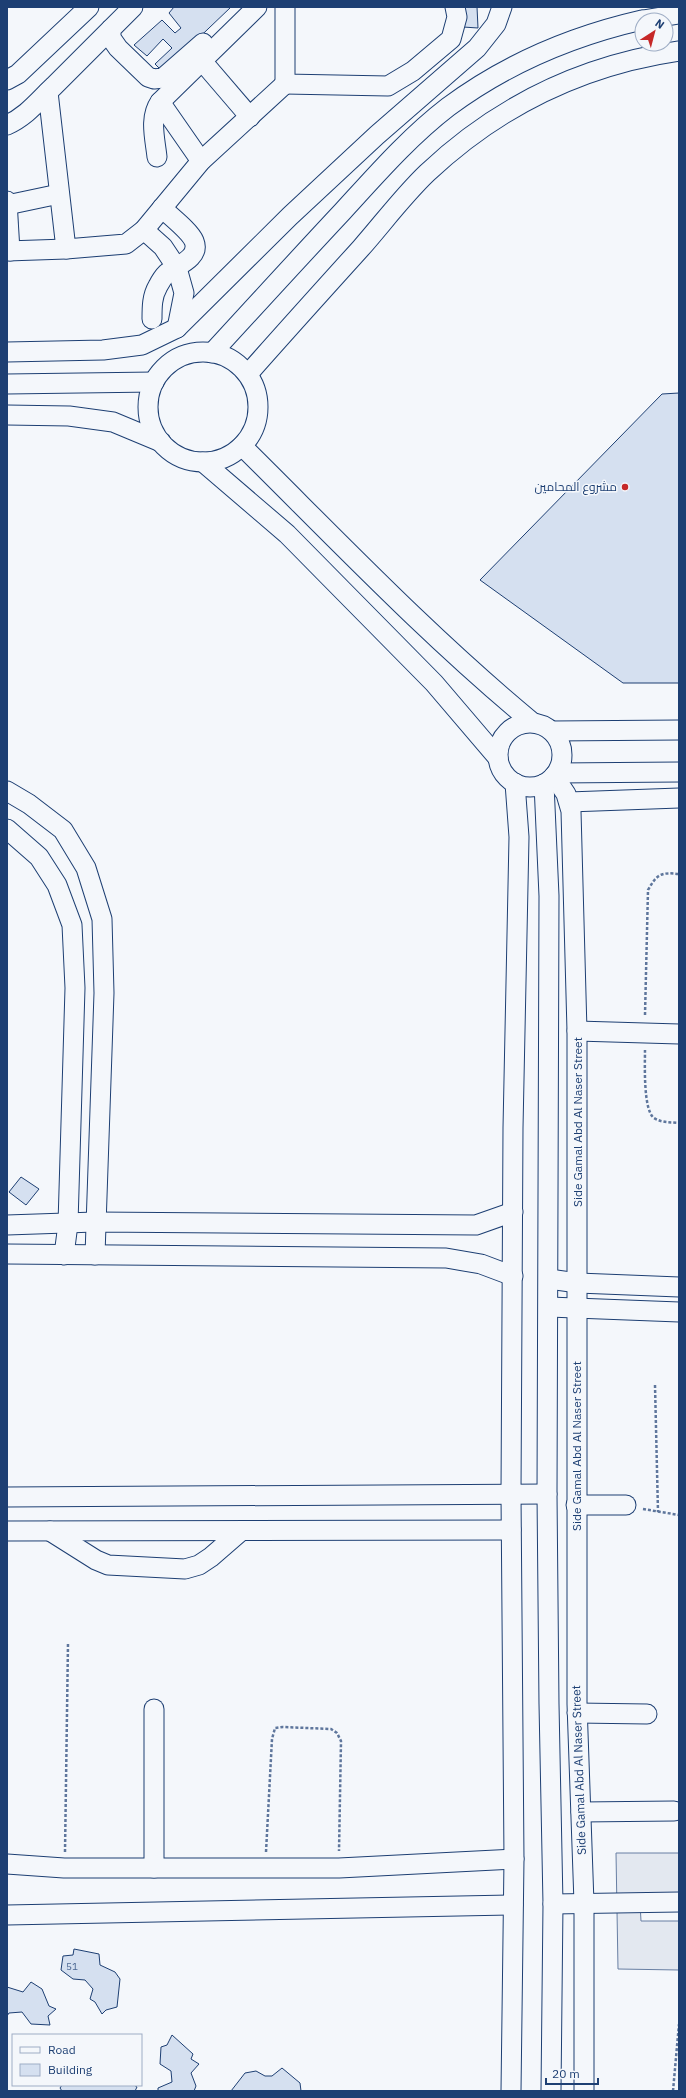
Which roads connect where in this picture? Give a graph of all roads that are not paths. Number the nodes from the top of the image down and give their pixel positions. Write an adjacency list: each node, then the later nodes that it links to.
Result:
1 (89, 7): 12 (street)
2 (133, 7): 8 (street)
3 (257, 7): 11 (street)
4 (285, 7): 13 (street)
5 (456, 7): 13 (street)
6 (502, 7): 30 (street)
7 (634, 22): 32 (street)
8 (111, 29): 9 (street); 14 (street)
9 (219, 29)
10 (679, 51): 33 (street)
11 (202, 61): 15 (street); 16 (street)
12 (7, 80)
13 (285, 84): 16 (street)
14 (48, 92): 17 (street); 20 (street)
15 (160, 102): 18 (street); 19 (street)
16 (250, 117): 19 (street)
17 (7, 125)
18 (157, 157)
19 (201, 161): 23 (street)
20 (59, 194): 22 (street); 26 (street)
21 (7, 201): 22 (street)
22 (7, 205): 24 (street)
23 (162, 208): 25 (street); 28 (street)
24 (8, 225): 27 (street)
25 (144, 230): 26 (street); 28 (street)
26 (66, 249): 27 (street)
27 (9, 251)
28 (177, 268): 29 (street); 30 (street)
29 (152, 319)
30 (177, 328): 31 (street)
31 (7, 352)
32 (212, 353): 33 (street); 34 (street)
33 (248, 374): 38 (street)
34 (154, 382): 35 (street); 37 (street)
35 (7, 384)
36 (7, 415): 37 (street)
37 (162, 442): 39 (street)
38 (242, 446): 39 (street); 40 (street)
39 (203, 462): 43 (street)
40 (532, 722): 42 (street); 43 (street)
41 (679, 730): 42 (street)
42 (552, 731): 45 (street)
43 (498, 758): 46 (street)
44 (679, 772): 45 (street)
45 (552, 777): 46 (street); 49 (street, Side Gamal Abd Al Naser Street); 61 (street)
46 (515, 783): 53 (street)
47 (7, 791): 54 (street)
48 (679, 798): 49 (street)
49 (569, 802): 51 (street, Side Gamal Abd Al Naser Street)
50 (7, 829): 55 (street)
51 (577, 1031): 52 (street); 62 (street, Side Gamal Abd Al Naser Street)
52 (679, 1034)
53 (513, 1212): 54 (street); 60 (street)
54 (95, 1222): 55 (street); 59 (street)
55 (68, 1224): 56 (street); 58 (street)
56 (7, 1225)
57 (7, 1254): 58 (street)
58 (64, 1255): 59 (street)
59 (95, 1255): 60 (street)
60 (513, 1276): 67 (street)
61 (549, 1280): 62 (street); 64 (street)
62 (578, 1283): 63 (street); 65 (street, Side Gamal Abd Al Naser Street)
63 (679, 1287)
64 (549, 1307): 65 (street); 68 (street)
65 (578, 1308): 66 (street); 70 (street, Side Gamal Abd Al Naser Street)
66 (679, 1312)
67 (511, 1494): 68 (street); 69 (street); 72 (street)
68 (548, 1494): 76 (street)
69 (7, 1497)
70 (576, 1505): 71 (street); 78 (street, Side Gamal Abd Al Naser Street)
71 (626, 1505)
72 (511, 1530): 75 (street); 82 (street)
73 (7, 1531): 74 (street)
74 (50, 1531): 75 (street); 75 (street)
75 (241, 1531)
76 (549, 1704): 78 (street); 87 (street)
77 (154, 1709): 84 (street)
78 (577, 1709): 79 (street); 81 (street, Side Gamal Abd Al Naser Street)
79 (647, 1714)
80 (674, 1811): 81 (street)
81 (581, 1812): 86 (street, Side Gamal Abd Al Naser Street)
82 (514, 1859): 84 (street); 88 (street)
83 (7, 1864): 84 (street)
84 (154, 1868)
85 (679, 1902): 86 (street)
86 (584, 1903): 87 (street); 92 (street, Side Gamal Abd Al Naser Street)
87 (553, 1904): 91 (street)
88 (513, 1905): 89 (street); 90 (street)
89 (7, 1914)
90 (511, 2091)
91 (550, 2091)
92 (584, 2091)

